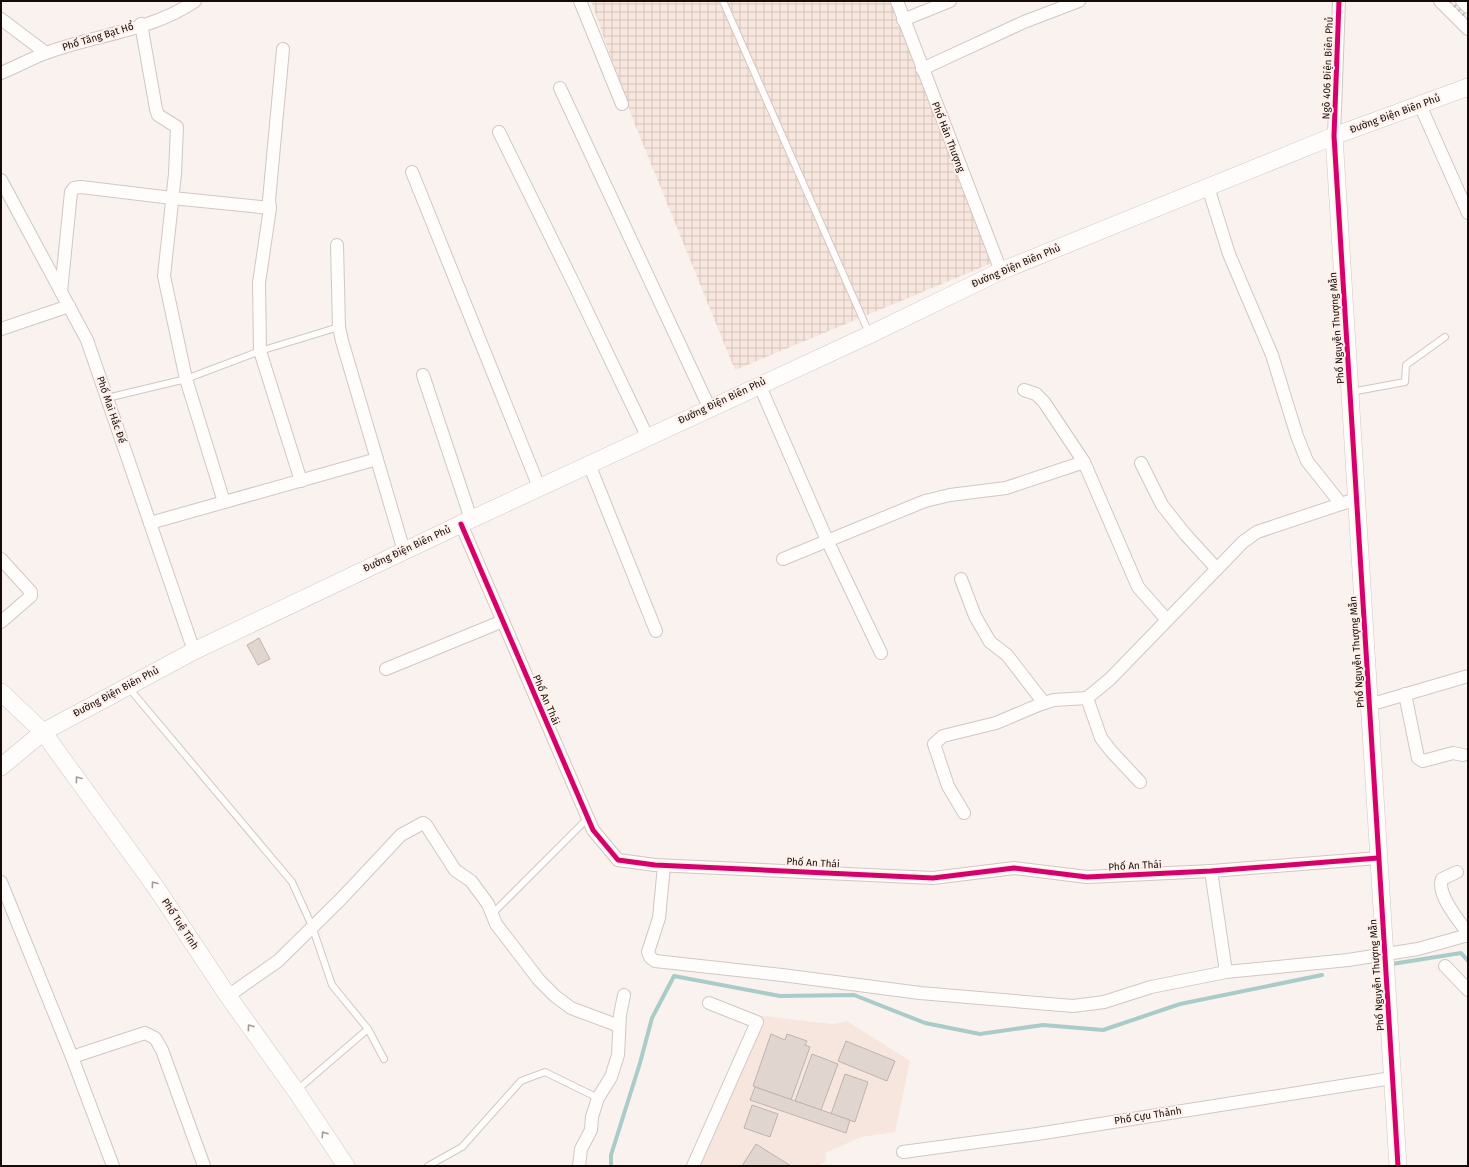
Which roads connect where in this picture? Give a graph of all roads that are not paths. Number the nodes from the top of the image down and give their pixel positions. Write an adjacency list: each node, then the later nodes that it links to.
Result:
1 (195, 1): 13 (street, Phố Tăng Bạt Hổ)
2 (580, 1): 21 (street)
3 (723, 1): 37 (lane)
4 (897, 1): 12 (street, Phố Hàn Thượng)
5 (950, 1): 12 (street)
6 (1079, 1): 17 (street)
7 (1339, 1): 24 (street, Ngõ 406 Điện Biên Phủ)
8 (1440, 1): 14 (street)
9 (1462, 1): 10 (street)
10 (1468, 7)
11 (1, 19): 16 (street)
12 (903, 20): 17 (street, Phố Hàn Thượng)
13 (141, 24): 16 (street, Phố Tăng Bạt Hổ); 28 (street)
14 (1468, 29)
15 (283, 49): 29 (street)
16 (46, 53): 18 (street, Phố Tăng Bạt Hổ)
17 (922, 69): 32 (street, Phố Hàn Thượng)
18 (1, 73)
19 (1468, 87): 22 (main road, Đường Điện Biên Phủ)
20 (560, 88): 46 (street)
21 (622, 104)
22 (1420, 105): 24 (main road, Đường Điện Biên Phủ); 30 (street)
23 (499, 132): 47 (street)
24 (1334, 136): 27 (main road, Đường Điện Biên Phủ); 44 (main road, Phố Nguyễn Thượng Mẫn)
25 (412, 172): 53 (street)
26 (1, 180): 33 (street, Phố Mai Hắc Đế)
27 (1208, 187): 32 (main road, Đường Điện Biên Phủ); 54 (street)
28 (172, 198): 29 (street); 33 (street); 41 (street)
29 (270, 208): 39 (street)
30 (1468, 213)
31 (337, 245): 35 (street)
32 (1001, 271): 37 (main road, Đường Điện Biên Phủ)
33 (61, 292): 34 (street, Phố Mai Hắc Đế)
34 (69, 306): 36 (street); 45 (street, Phố Mai Hắc Đế)
35 (339, 328): 39 (lane); 48 (street)
36 (1, 329)
37 (869, 335): 42 (main road, Đường Điện Biên Phủ)
38 (1445, 337): 44 (lane)
39 (260, 351): 41 (lane); 52 (street)
40 (423, 375): 56 (street, Phố An Thái)
41 (186, 379): 45 (lane); 55 (street)
42 (759, 384): 46 (main road, Đường Điện Biên Phủ); 58 (street)
43 (1024, 390): 49 (street)
44 (1350, 393): 54 (main road, Phố Nguyễn Thượng Mẫn)
45 (107, 398): 57 (street, Phố Mai Hắc Đế)
46 (709, 407): 47 (main road, Đường Điện Biên Phủ)
47 (647, 436): 51 (main road, Đường Điện Biên Phủ)
48 (377, 459): 52 (street); 59 (street)
49 (1084, 462): 58 (street); 64 (street)
50 (1141, 463): 62 (street)
51 (589, 464): 53 (main road, Đường Điện Biên Phủ); 67 (street)
52 (301, 481): 55 (street)
53 (539, 487): 56 (main road, Đường Điện Biên Phủ)
54 (1348, 501): 62 (street); 77 (main road, Phố Nguyễn Thượng Mẫn)
55 (224, 502): 57 (street)
56 (466, 521): 59 (main road, Đường Điện Biên Phủ); 65 (street, Phố An Thái)
57 (150, 523): 68 (street, Phố Mai Hắc Đế)
58 (827, 540): 61 (street); 69 (street)
59 (404, 551): 68 (main road, Đường Điện Biên Phủ)
60 (1, 559): 66 (street)
61 (783, 559)
62 (1217, 569): 64 (street)
63 (962, 579): 76 (street)
64 (1167, 620): 75 (street)
65 (503, 621): 70 (street); 83 (street, Phố An Thái)
66 (1, 622)
67 (656, 631)
68 (194, 651): 72 (main road, Đường Điện Biên Phủ)
69 (881, 653)
70 (386, 669)
71 (1468, 676): 74 (street)
72 (126, 686): 78 (main road, Đường Điện Biên Phủ); 90 (lane)
73 (1, 692): 78 (main road, Phố Tuệ Tĩnh)
74 (1405, 694): 77 (street); 79 (street)
75 (1086, 698): 76 (street); 81 (street)
76 (1044, 703): 82 (street)
77 (1369, 705): 84 (main road, Phố Nguyễn Thượng Mẫn)
78 (43, 732): 80 (main road, Đường Điện Biên Phủ); 97 (main road, Phố Tuệ Tĩnh, one-way to 78)
79 (1463, 755)
80 (1, 767)
81 (1140, 782)
82 (964, 812)
83 (588, 818): 85 (street, Phố An Thái); 89 (lane)
84 (1378, 858): 86 (street, Phố An Thái); 92 (main road, Phố Nguyễn Thượng Mẫn)
85 (664, 866): 86 (street, Phố An Thái); 94 (street)
86 (1211, 871): 94 (street)
87 (1457, 872): 91 (street)
88 (1, 882): 101 (street)
89 (493, 913): 90 (street); 99 (street)
90 (312, 926): 97 (street); 100 (lane)
91 (1468, 934): 92 (street)
92 (1385, 953): 94 (street); 103 (main road, Phố Nguyễn Thượng Mẫn)
93 (1445, 966): 95 (street)
94 (1226, 972)
95 (1468, 990)
96 (624, 995): 99 (street)
97 (228, 996): 104 (main road, Phố Tuệ Tĩnh, one-way to 97)
98 (709, 1003): 112 (street)
99 (619, 1026): 105 (street)
100 (368, 1029): 102 (lane); 104 (lane)
101 (72, 1057): 107 (street); 108 (street)
102 (384, 1058)
103 (1392, 1078): 106 (street, Phố Cựu Thành); 113 (main road, Phố Nguyễn Thượng Mẫn)
104 (296, 1091): 109 (main road, Phố Tuệ Tĩnh, one-way to 104)
105 (598, 1098): 110 (lane); 111 (street)
106 (903, 1152)
107 (113, 1166)
108 (204, 1166)
109 (346, 1166)
110 (428, 1166)
111 (579, 1166)
112 (693, 1166)
113 (1398, 1166)

